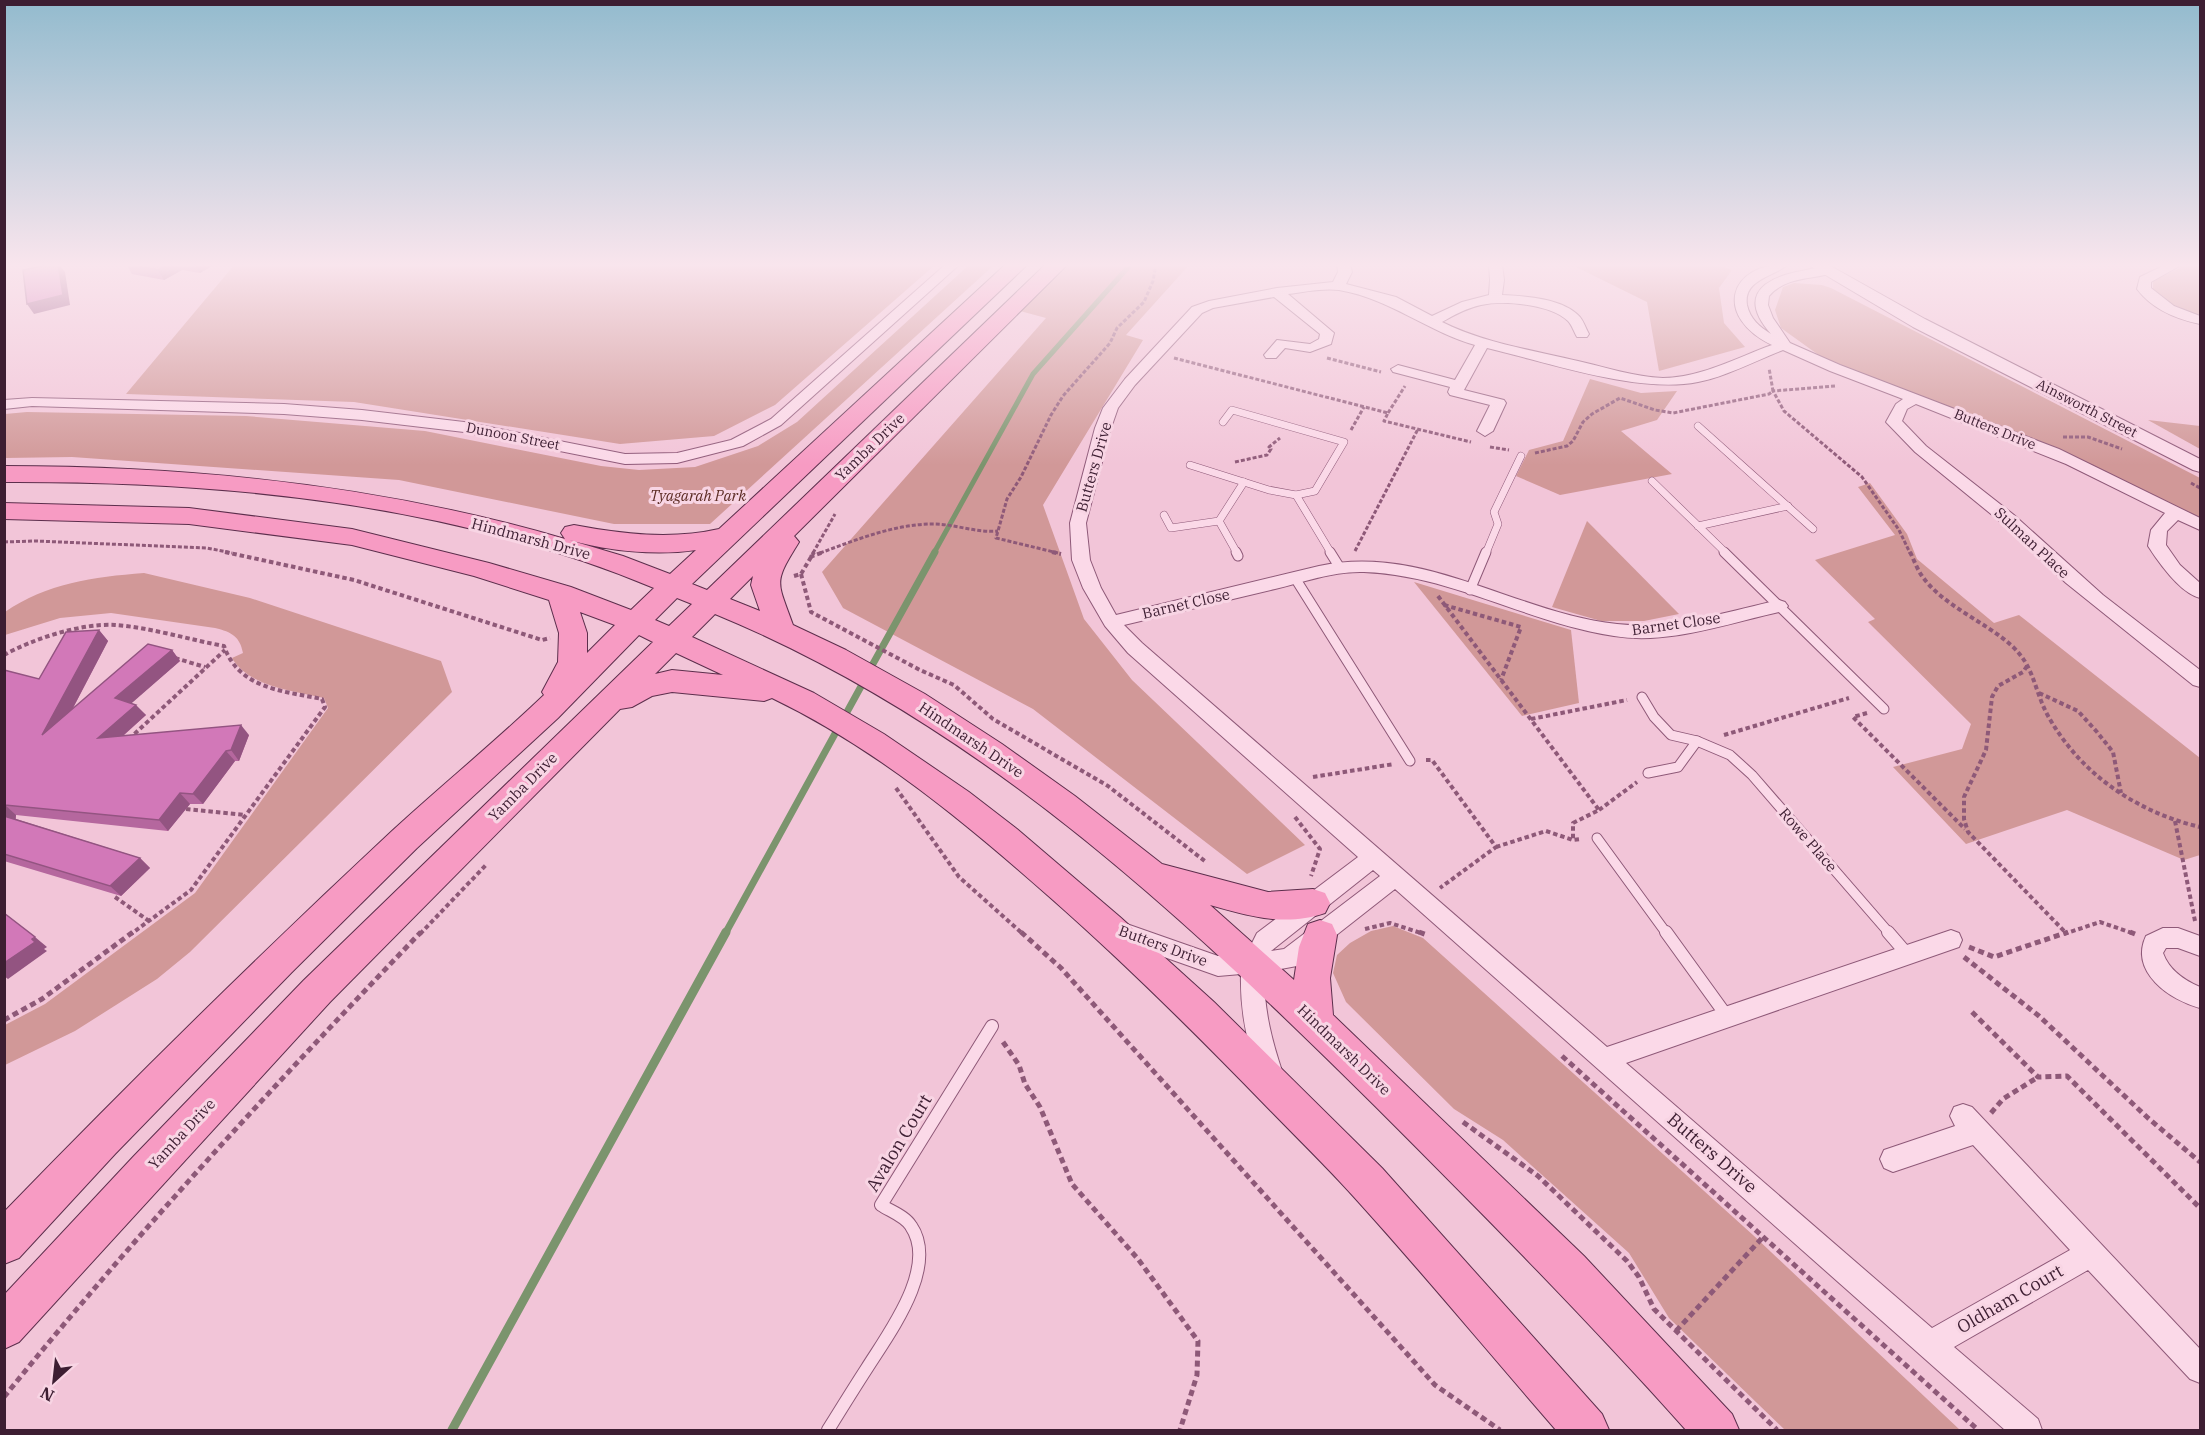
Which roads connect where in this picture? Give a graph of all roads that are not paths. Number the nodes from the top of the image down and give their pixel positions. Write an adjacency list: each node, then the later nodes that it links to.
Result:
1 (879, 331): 18 (street, Dunoon Street)
2 (947, 331): 39 (main road)
3 (989, 331): 30 (main road, Yamba Drive)
4 (1177, 331): 50 (street, Butters Drive)
5 (1325, 331): 14 (street)
6 (1450, 331): 12 (street, Butters Drive)
7 (1580, 331): 11 (street)
8 (1757, 331): 13 (street, Butters Drive)
9 (1780, 331): 13 (street)
10 (1935, 331): 24 (street, Ainsworth Street)
11 (1582, 334)
12 (1483, 344): 13 (street, Butters Drive); 16 (street)
13 (1784, 345): 17 (street, Butters Drive)
14 (1271, 355)
15 (1406, 371): 16 (street)
16 (1458, 385): 21 (street)
17 (1914, 398): 32 (street, Butters Drive); 53 (street, Sulman Place)
18 (4, 405)
19 (1223, 422): 28 (lane)
20 (1698, 426): 29 (lane)
21 (1485, 431)
22 (1521, 456): 44 (lane)
23 (1190, 465): 27 (lane)
24 (2200, 466)
25 (4, 474): 38 (main road, Hindmarsh Drive)
26 (1652, 481): 36 (lane)
27 (1244, 482): 28 (lane); 34 (lane)
28 (1296, 495): 41 (lane)
29 (1788, 506): 36 (lane); 37 (lane)
30 (809, 507): 47 (main road, Yamba Drive); 51 (main road)
31 (4, 511): 46 (main road)
32 (2176, 512): 35 (street, Butters Drive); 45 (street)
33 (1164, 515): 34 (lane)
34 (1219, 520): 40 (lane)
35 (2200, 525)
36 (1698, 526): 48 (lane)
37 (1813, 529)
38 (508, 531): 39 (main road); 43 (main road, Hindmarsh Drive)
39 (729, 535): 43 (main road)
40 (1238, 556)
41 (1343, 568): 42 (street, Barnet Close); 44 (street, Barnet Close)
42 (1295, 579): 50 (street, Barnet Close); 60 (lane)
43 (673, 587): 47 (main road, Hindmarsh Drive); 49 (main road)
44 (1470, 590): 48 (street, Barnet Close)
45 (2200, 592)
46 (561, 594): 49 (main road); 58 (main road)
47 (711, 602): 51 (main road, Hindmarsh Drive); 52 (main road, Yamba Drive)
48 (1779, 606): 57 (lane)
49 (635, 622): 52 (main road); 58 (main road)
50 (1111, 622): 63 (street, Butters Drive)
51 (781, 630): 64 (main road, Hindmarsh Drive)
52 (672, 640): 54 (main road); 56 (main road, Yamba Drive)
53 (2200, 680)
54 (796, 696): 56 (main road); 67 (main road)
55 (1642, 697): 59 (lane, Rowe Place)
56 (605, 708): 81 (main road, Yamba Drive)
57 (1884, 709)
58 (547, 710): 79 (main road)
59 (1697, 741): 61 (lane); 70 (lane, Rowe Place)
60 (1410, 762)
61 (1648, 773)
62 (1596, 838): 73 (lane)
63 (1374, 857): 65 (street, Butters Drive); 66 (street, Butters Drive)
64 (1151, 876): 66 (main road); 71 (main road, Hindmarsh Drive)
65 (1396, 876): 66 (street, Butters Drive); 76 (street, Butters Drive)
66 (1314, 906): 71 (street, Butters Drive); 71 (street, Butters Drive); 74 (main road)
67 (1108, 927): 71 (street, Butters Drive); 77 (main road)
68 (1947, 941): 70 (street)
69 (2200, 946): 72 (street)
70 (1907, 954): 73 (street)
71 (1253, 964): 74 (main road, Hindmarsh Drive); 77 (street, Butters Drive)
72 (2200, 998)
73 (1726, 1015): 76 (street)
74 (1315, 1021): 86 (main road, Hindmarsh Drive)
75 (992, 1026): 84 (lane, Avalon Court)
76 (1604, 1059): 82 (street, Butters Drive)
77 (1277, 1090): 85 (main road)
78 (1893, 1159): 80 (street)
79 (4, 1243)
80 (2091, 1253): 82 (street, Oldham Court); 83 (street)
81 (4, 1327)
82 (1929, 1345): 87 (street, Butters Drive)
83 (2200, 1369)
84 (828, 1431)
85 (1586, 1431)
86 (1716, 1431)
87 (2027, 1431)

